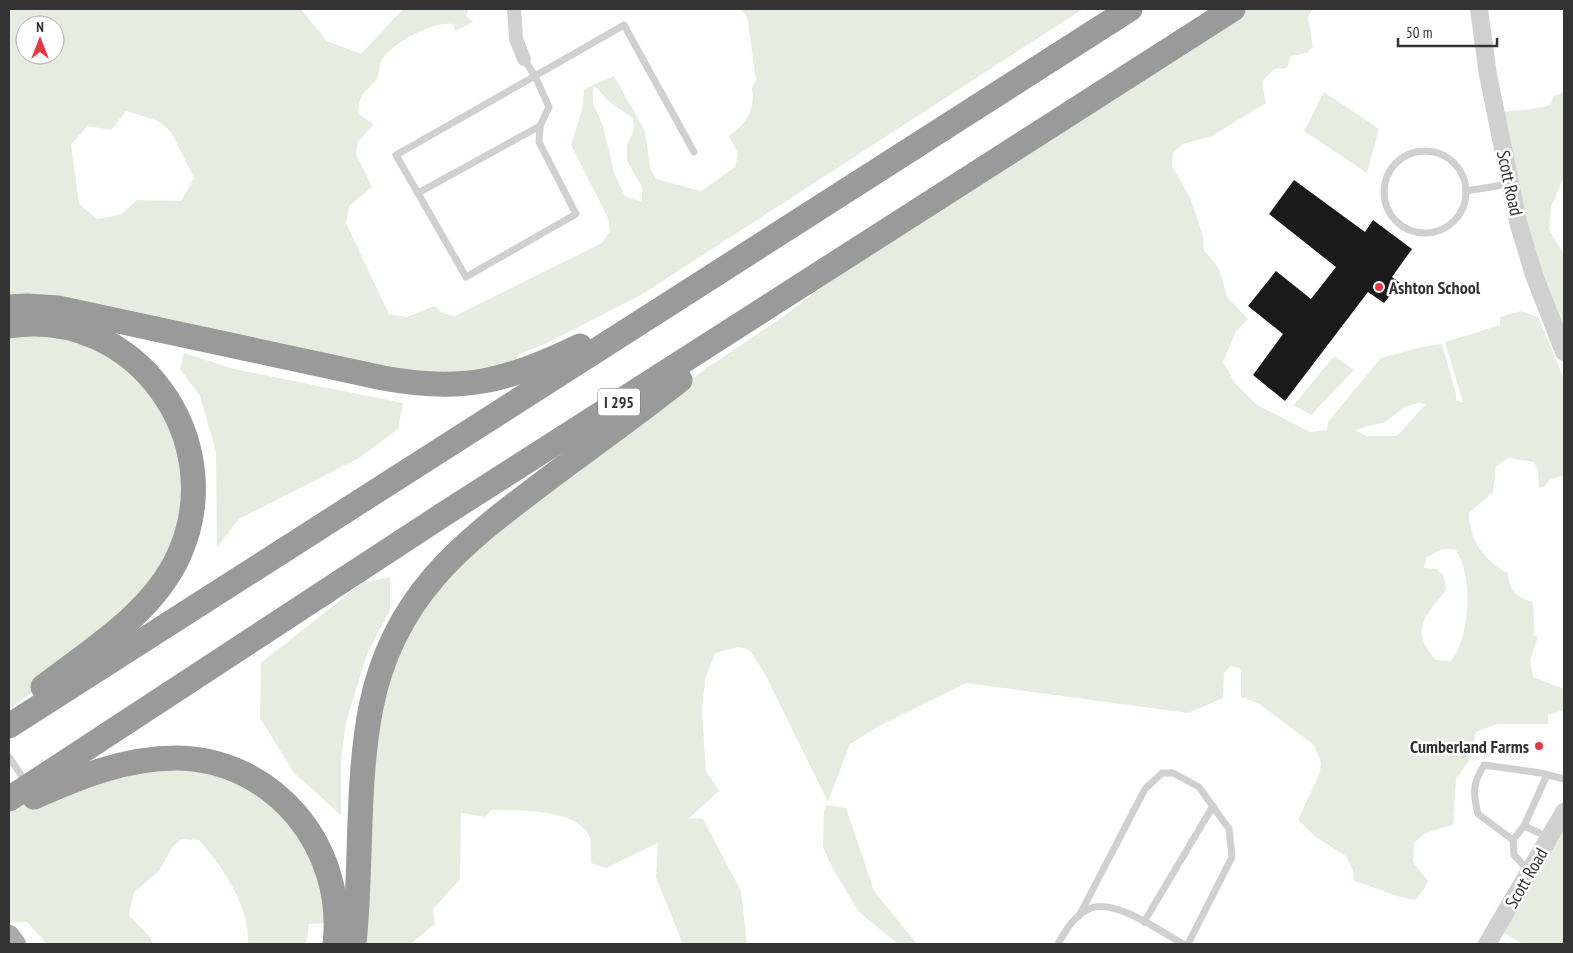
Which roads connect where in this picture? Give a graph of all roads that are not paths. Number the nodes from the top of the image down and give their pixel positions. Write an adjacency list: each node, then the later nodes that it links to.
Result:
1 (514, 9): 5 (street)
2 (1130, 9): 12 (highway)
3 (1233, 9): 13 (highway, I 295)
4 (1479, 9): 9 (street, Scott Road)
5 (524, 59): 6 (lane)
6 (535, 76): 7 (lane); 8 (lane); 11 (lane)
7 (540, 126): 11 (lane); 11 (lane)
8 (694, 152)
9 (1509, 184): 10 (lane); 16 (street, Scott Road)
10 (1466, 191): 10 (lane)
11 (418, 193)
12 (686, 294): 14 (highway); 18 (highway)
13 (780, 300): 22 (highway, I 295); 35 (highway)
14 (9, 307)
15 (9, 326): 17 (highway)
16 (1564, 352)
17 (9, 714)
18 (9, 726)
19 (9, 757): 22 (lane)
20 (1547, 774): 21 (lane); 26 (lane); 28 (lane)
21 (1564, 778)
22 (19, 793)
23 (1213, 806): 30 (lane); 31 (lane); 38 (lane)
24 (9, 808): 34 (highway)
25 (1564, 812): 27 (street, Scott Road)
26 (1524, 826): 27 (lane); 28 (lane)
27 (1550, 838): 29 (street, Scott Road)
28 (1513, 840): 29 (lane)
29 (1530, 872): 39 (street, Scott Road)
30 (1078, 916): 31 (lane); 36 (lane)
31 (1144, 922): 37 (lane)
32 (9, 936): 33 (main road)
33 (15, 944)
34 (335, 944)
35 (354, 944)
36 (1058, 944)
37 (1183, 944)
38 (1188, 944)
39 (1487, 944)

